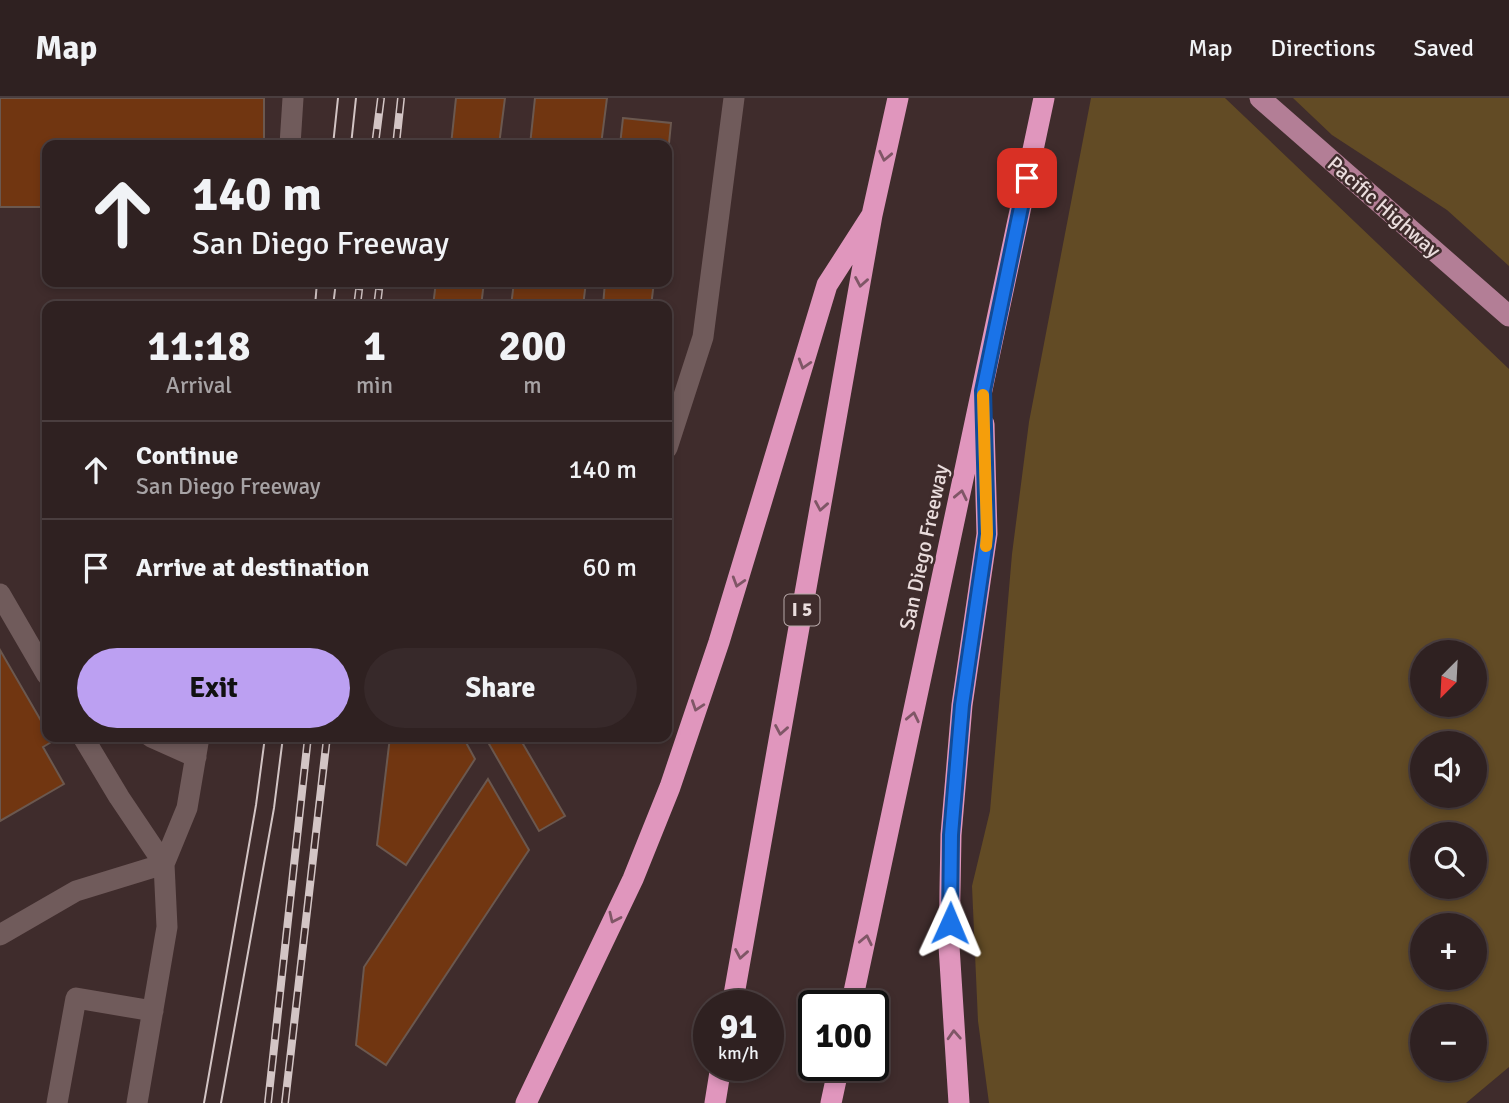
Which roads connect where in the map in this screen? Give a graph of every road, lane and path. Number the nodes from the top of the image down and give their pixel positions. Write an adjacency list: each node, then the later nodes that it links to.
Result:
1 (293, 98): 6 (street)
2 (734, 98): 10 (street)
3 (898, 98): 7 (highway, I 5, one-way to 7)
4 (1044, 98): 9 (highway, San Diego Freeway)
5 (1259, 98): 8 (main road, Pacific Highway)
6 (290, 140)
7 (873, 215): 18 (highway, I 5, one-way to 18); 25 (highway, one-way to 25)
8 (1509, 316)
9 (983, 391): 19 (highway, San Diego Freeway, one-way to 9); 28 (highway, one-way to 9)
10 (672, 433)
11 (0, 594): 12 (street)
12 (42, 666)
13 (86, 742): 16 (street)
14 (174, 742): 15 (street)
15 (198, 747): 16 (street)
16 (164, 864): 17 (street); 20 (street)
17 (0, 935)
18 (735, 990)
19 (854, 990)
20 (153, 1011): 23 (street); 24 (street)
21 (719, 1081): 26 (highway)
22 (836, 1081): 27 (highway)
23 (57, 1103)
24 (137, 1103)
25 (526, 1103)
26 (715, 1103)
27 (831, 1103)
28 (959, 1103)

